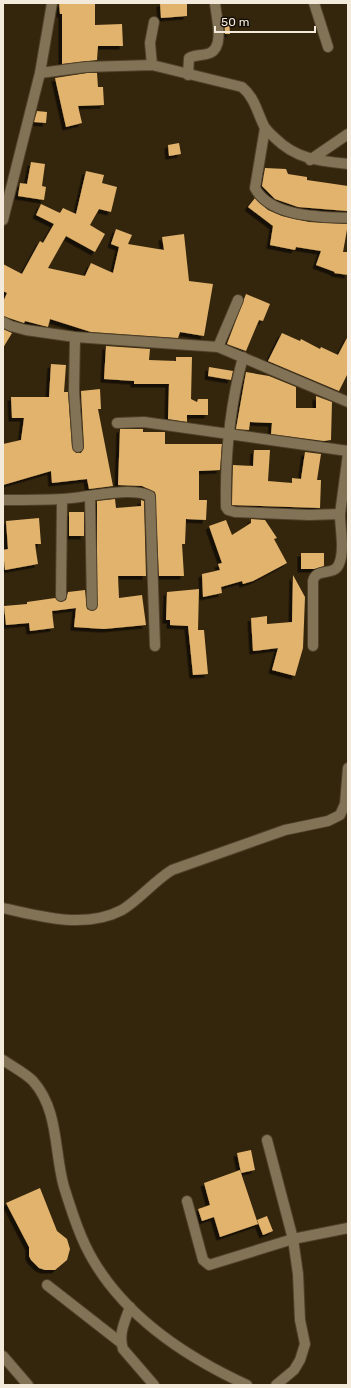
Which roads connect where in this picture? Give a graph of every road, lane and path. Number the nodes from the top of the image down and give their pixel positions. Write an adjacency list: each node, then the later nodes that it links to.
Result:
1 (52, 3): 7 (street)
2 (215, 3): 8 (street)
3 (314, 3): 5 (street)
4 (154, 22): 6 (street)
5 (328, 47)
6 (152, 65): 7 (street); 8 (street)
7 (40, 73): 14 (street)
8 (188, 75): 9 (street)
9 (265, 128): 11 (street); 13 (street)
10 (348, 134): 11 (street)
11 (310, 160): 12 (street)
12 (348, 164)
13 (348, 218)
14 (3, 220)
15 (238, 300): 18 (street)
16 (3, 322): 17 (street)
17 (75, 337): 18 (street); 23 (street)
18 (218, 347): 19 (street)
19 (244, 357): 20 (street); 22 (street)
20 (348, 402)
21 (117, 423): 22 (street)
22 (230, 435): 24 (street); 29 (street)
23 (78, 447)
24 (348, 451)
25 (348, 454): 29 (street)
26 (90, 496): 27 (street); 31 (street); 32 (street)
27 (62, 499): 28 (street); 30 (street)
28 (3, 500)
29 (340, 514): 33 (street)
30 (61, 596)
31 (92, 605)
32 (155, 646)
33 (313, 646)
34 (348, 768): 35 (street)
35 (3, 908)
36 (3, 1060): 42 (street)
37 (267, 1140): 40 (street)
38 (187, 1201): 40 (street)
39 (348, 1228): 40 (street)
40 (293, 1239): 48 (street)
41 (48, 1285): 43 (street)
42 (130, 1307): 43 (street); 47 (street)
43 (120, 1342): 46 (street)
44 (3, 1356): 45 (street)
45 (28, 1385)
46 (154, 1385)
47 (247, 1385)
48 (276, 1385)

